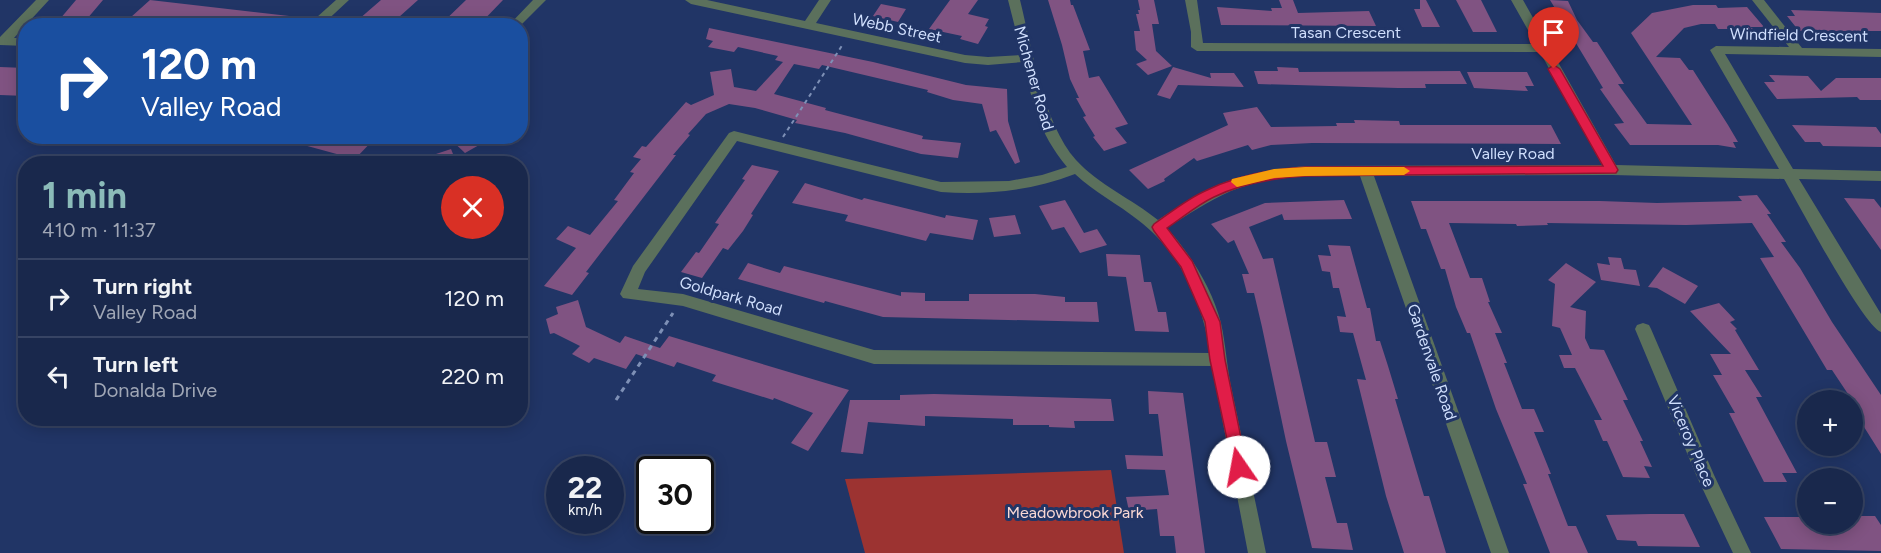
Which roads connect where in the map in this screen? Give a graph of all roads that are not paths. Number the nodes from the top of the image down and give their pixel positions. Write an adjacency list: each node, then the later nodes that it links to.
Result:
1 (43, 0): 10 (street)
2 (342, 0): 11 (street)
3 (540, 0): 12 (street)
4 (691, 0): 14 (street, Webb Street)
5 (825, 0): 14 (street)
6 (1014, 0): 20 (street, Michener Road)
7 (1191, 0): 17 (street, Tasan Crescent)
8 (1517, 0): 17 (street)
9 (1758, 0): 18 (street)
10 (25, 18)
11 (322, 18)
12 (522, 18)
13 (18, 25): 15 (street)
14 (808, 26): 20 (street, Webb Street)
15 (2, 41): 16 (street)
16 (18, 42)
17 (1542, 48): 22 (street)
18 (1800, 53): 19 (street, Windfield Crescent); 24 (street, Windfield Crescent)
19 (1881, 53)
20 (1028, 58): 21 (street, Michener Road)
21 (1075, 169): 26 (street, Michener Road); 29 (street, Goldpark Road)
22 (1612, 170): 23 (street, Valley Road); 24 (street, Valley Road)
23 (1365, 171): 26 (street, Valley Road); 31 (street, Gardenvale Road)
24 (1790, 175): 25 (street, Valley Road); 27 (street)
25 (1881, 176)
26 (1158, 227): 29 (street, Michener Road)
27 (1881, 327)
28 (1643, 329): 32 (street, Viceroy Place)
29 (1217, 360): 30 (street, Michener Road)
30 (1257, 553)
31 (1500, 553)
32 (1742, 553)

